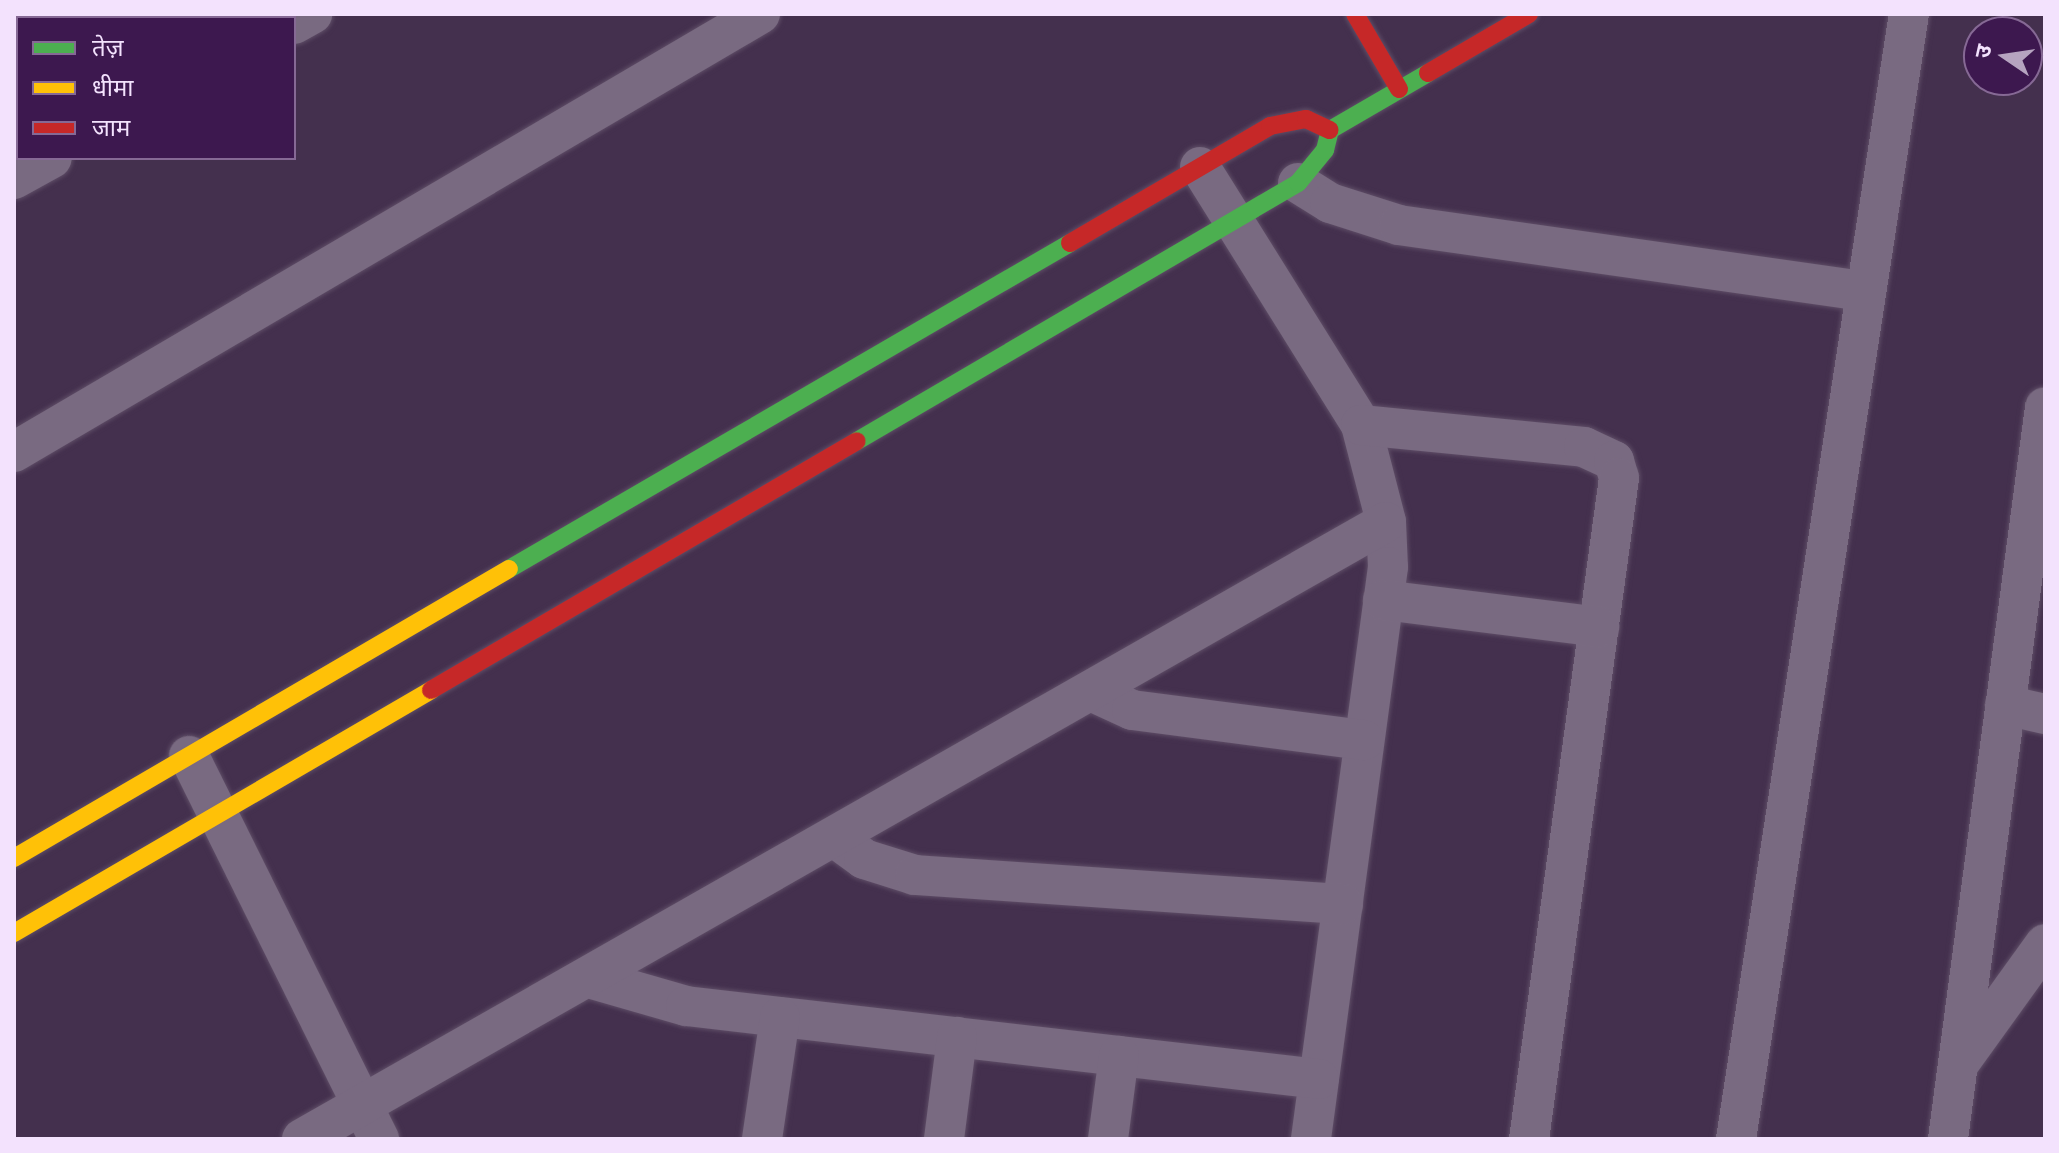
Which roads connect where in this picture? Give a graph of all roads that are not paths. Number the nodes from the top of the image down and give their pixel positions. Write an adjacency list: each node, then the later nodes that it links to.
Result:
1 (760, 14): 15 (street)
2 (1355, 14): 5 (main road)
3 (1529, 14): 5 (main road)
4 (1909, 14): 12 (street)
5 (1399, 89): 6 (main road)
6 (1330, 130): 8 (main road); 10 (main road)
7 (48, 160): 9 (street)
8 (1200, 167): 11 (street); 23 (main road)
9 (14, 179)
10 (1298, 183): 11 (main road); 12 (street)
11 (1230, 222): 14 (street); 24 (main road)
12 (1862, 291): 43 (street)
13 (2045, 407): 20 (street)
14 (1361, 425): 16 (street); 18 (street)
15 (14, 452)
16 (1386, 522): 17 (street); 19 (street)
17 (1383, 600): 18 (street); 22 (street)
18 (1599, 627): 42 (street)
19 (1091, 691): 22 (street); 25 (street)
20 (2005, 705): 21 (street); 34 (street)
21 (2045, 714)
22 (1364, 740): 27 (street)
23 (189, 756): 24 (street); 26 (main road)
24 (214, 816): 28 (main road); 36 (street)
25 (834, 837): 27 (street); 30 (street)
26 (14, 858)
27 (1343, 904): 35 (street)
28 (14, 933)
29 (2045, 944): 34 (street)
30 (589, 978): 31 (street); 36 (street)
31 (780, 1017): 32 (street); 38 (street)
32 (957, 1037): 33 (street); 39 (street)
33 (1119, 1056): 35 (street); 40 (street)
34 (1958, 1066): 44 (street)
35 (1319, 1079): 41 (street)
36 (371, 1123): 37 (street)
37 (302, 1139)
38 (762, 1139)
39 (944, 1139)
40 (1108, 1139)
41 (1311, 1139)
42 (1529, 1139)
43 (1736, 1139)
44 (1948, 1139)

